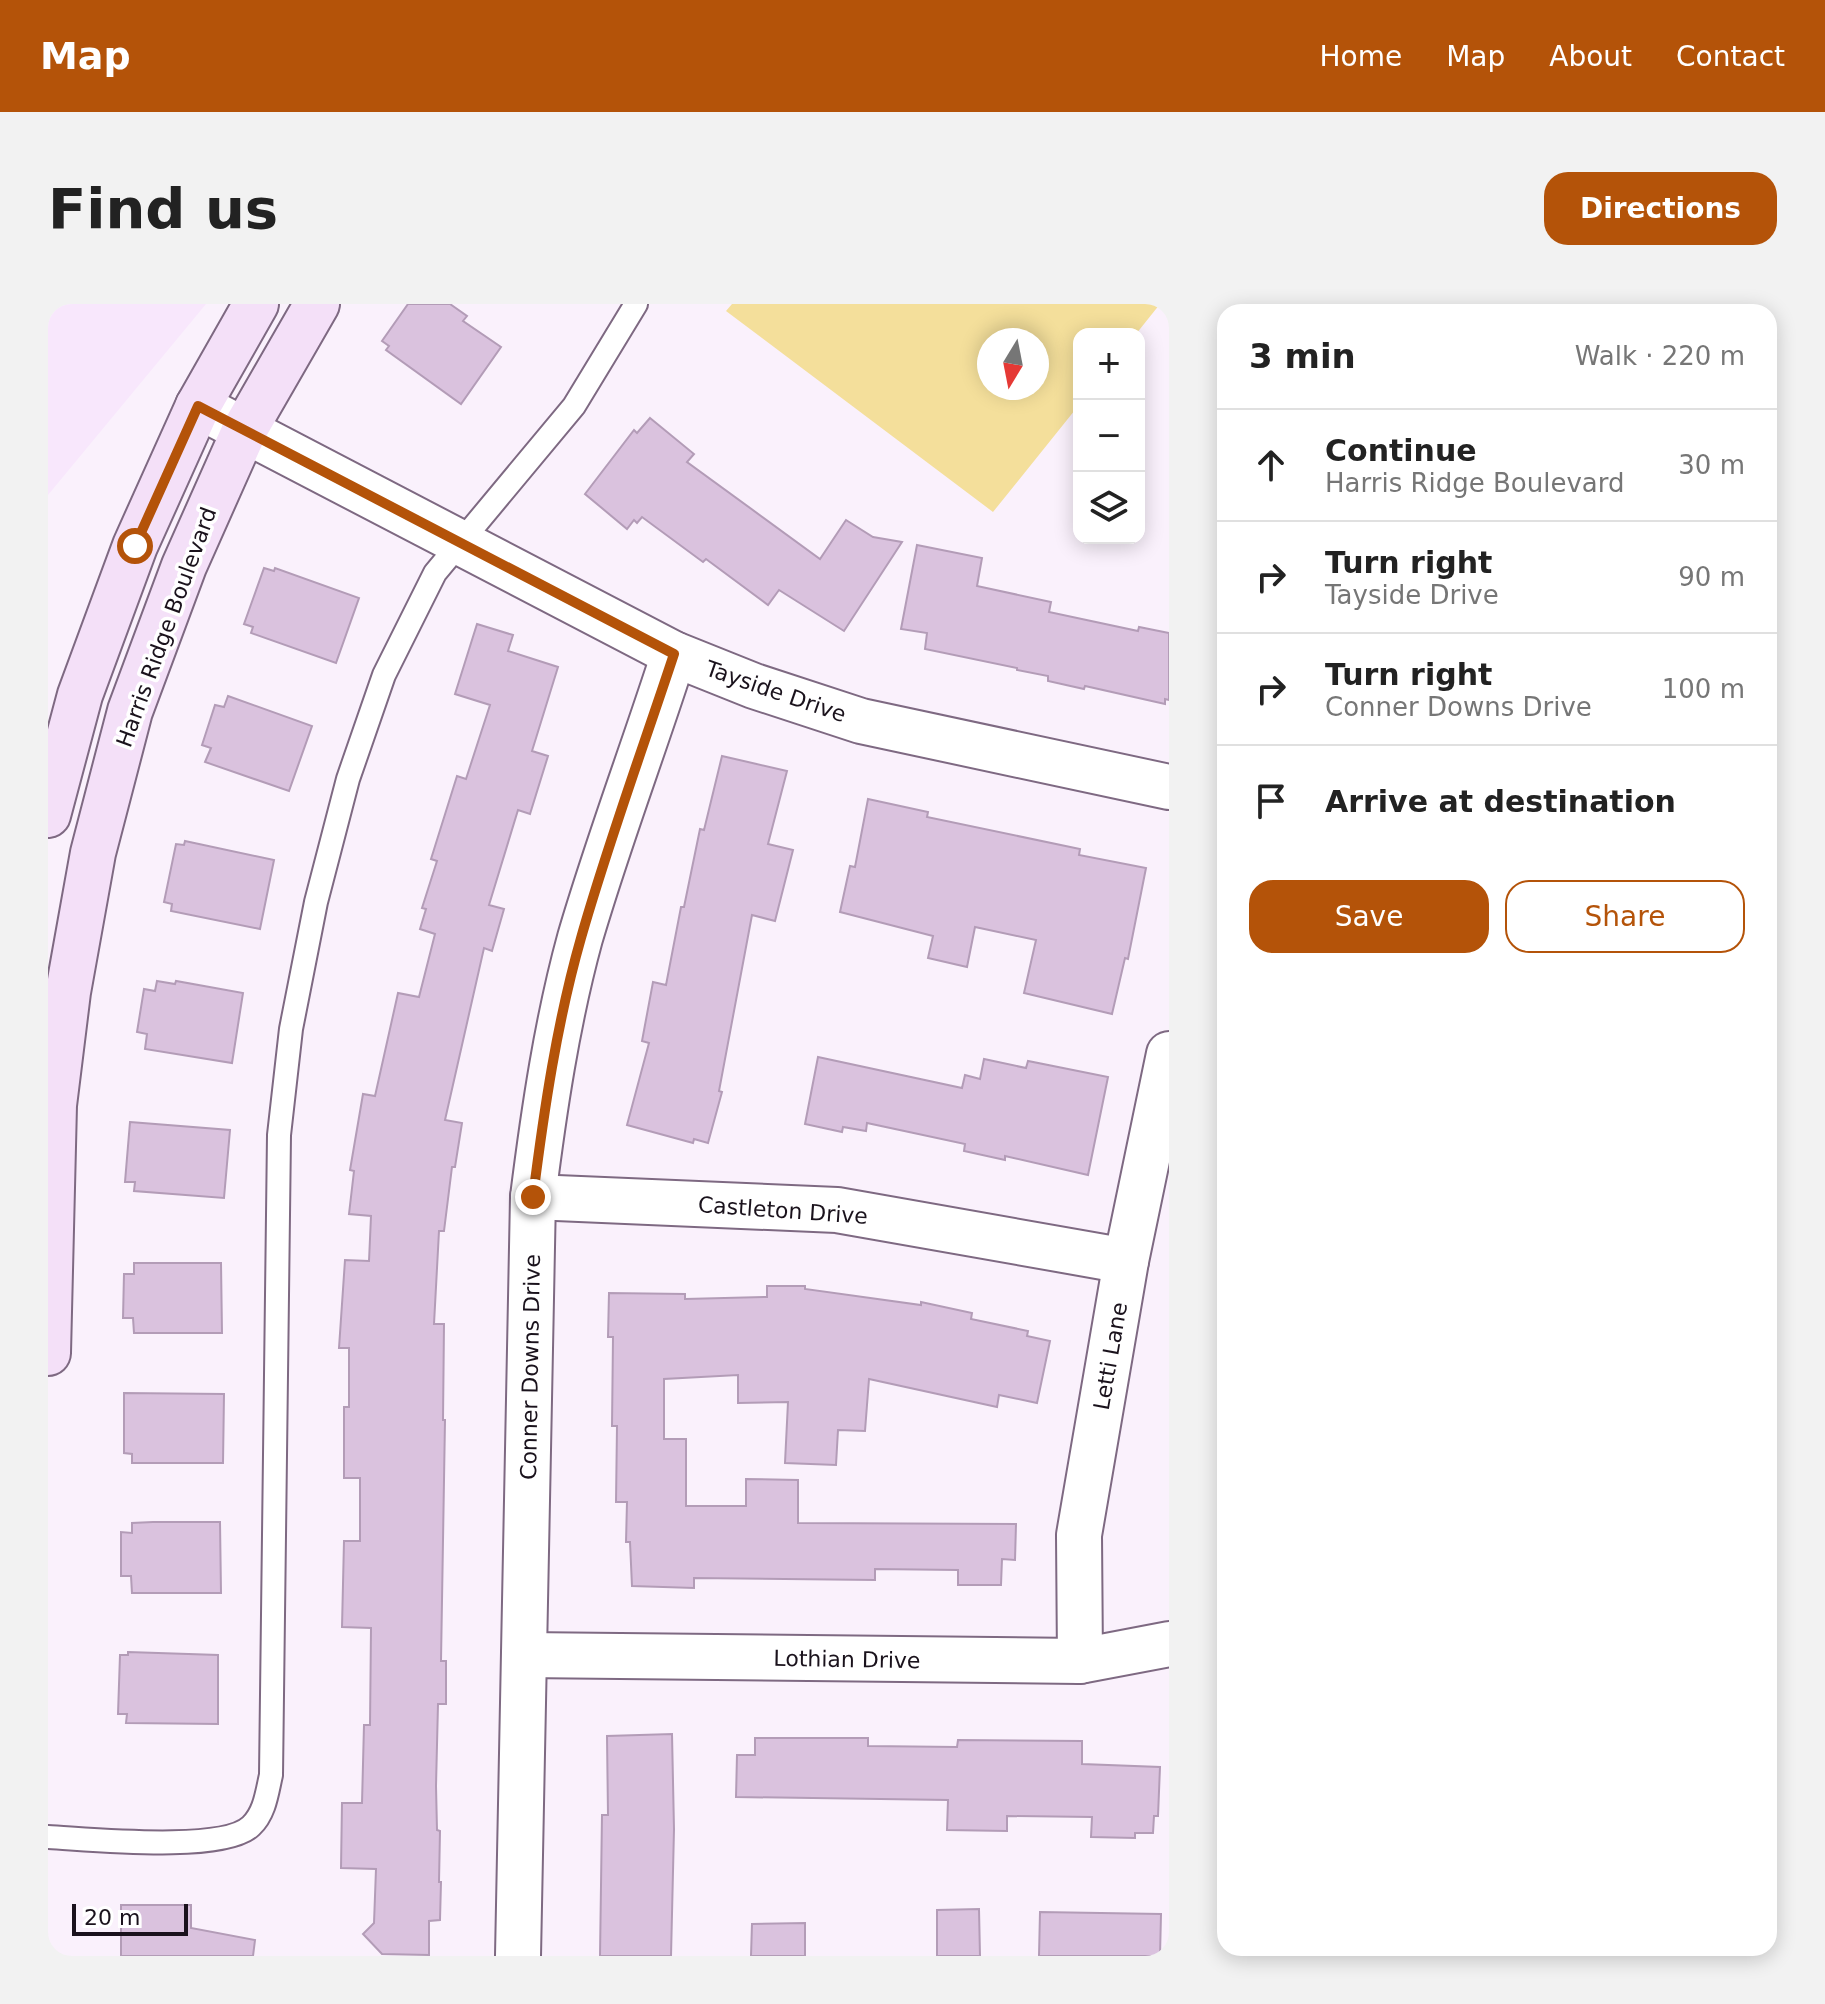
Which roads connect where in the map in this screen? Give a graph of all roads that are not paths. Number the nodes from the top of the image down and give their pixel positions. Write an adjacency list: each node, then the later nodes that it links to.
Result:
1 (256, 304): 4 (street)
2 (317, 304): 5 (street, Harris Ridge Boulevard)
3 (636, 304): 6 (lane)
4 (198, 406): 5 (street, Tayside Drive); 9 (street)
5 (245, 429): 6 (street, Tayside Drive); 10 (street, Harris Ridge Boulevard)
6 (460, 542): 7 (street, Tayside Drive); 19 (lane)
7 (674, 654): 8 (street, Tayside Drive); 13 (street, Conner Downs Drive)
8 (1169, 787)
9 (48, 815)
10 (61, 950): 11 (street, Harris Ridge Boulevard)
11 (57, 1002): 15 (street, Harris Ridge Boulevard)
12 (1169, 1054): 14 (street, Letti Lane)
13 (533, 1197): 14 (street, Castleton Drive); 17 (street, Conner Downs Drive)
14 (1126, 1261): 18 (street, Letti Lane)
15 (48, 1353)
16 (1169, 1644): 18 (street, Lothian Drive)
17 (524, 1655): 18 (street, Lothian Drive); 20 (street, Conner Downs Drive)
18 (1080, 1661)
19 (48, 1837)
20 (518, 1956)

